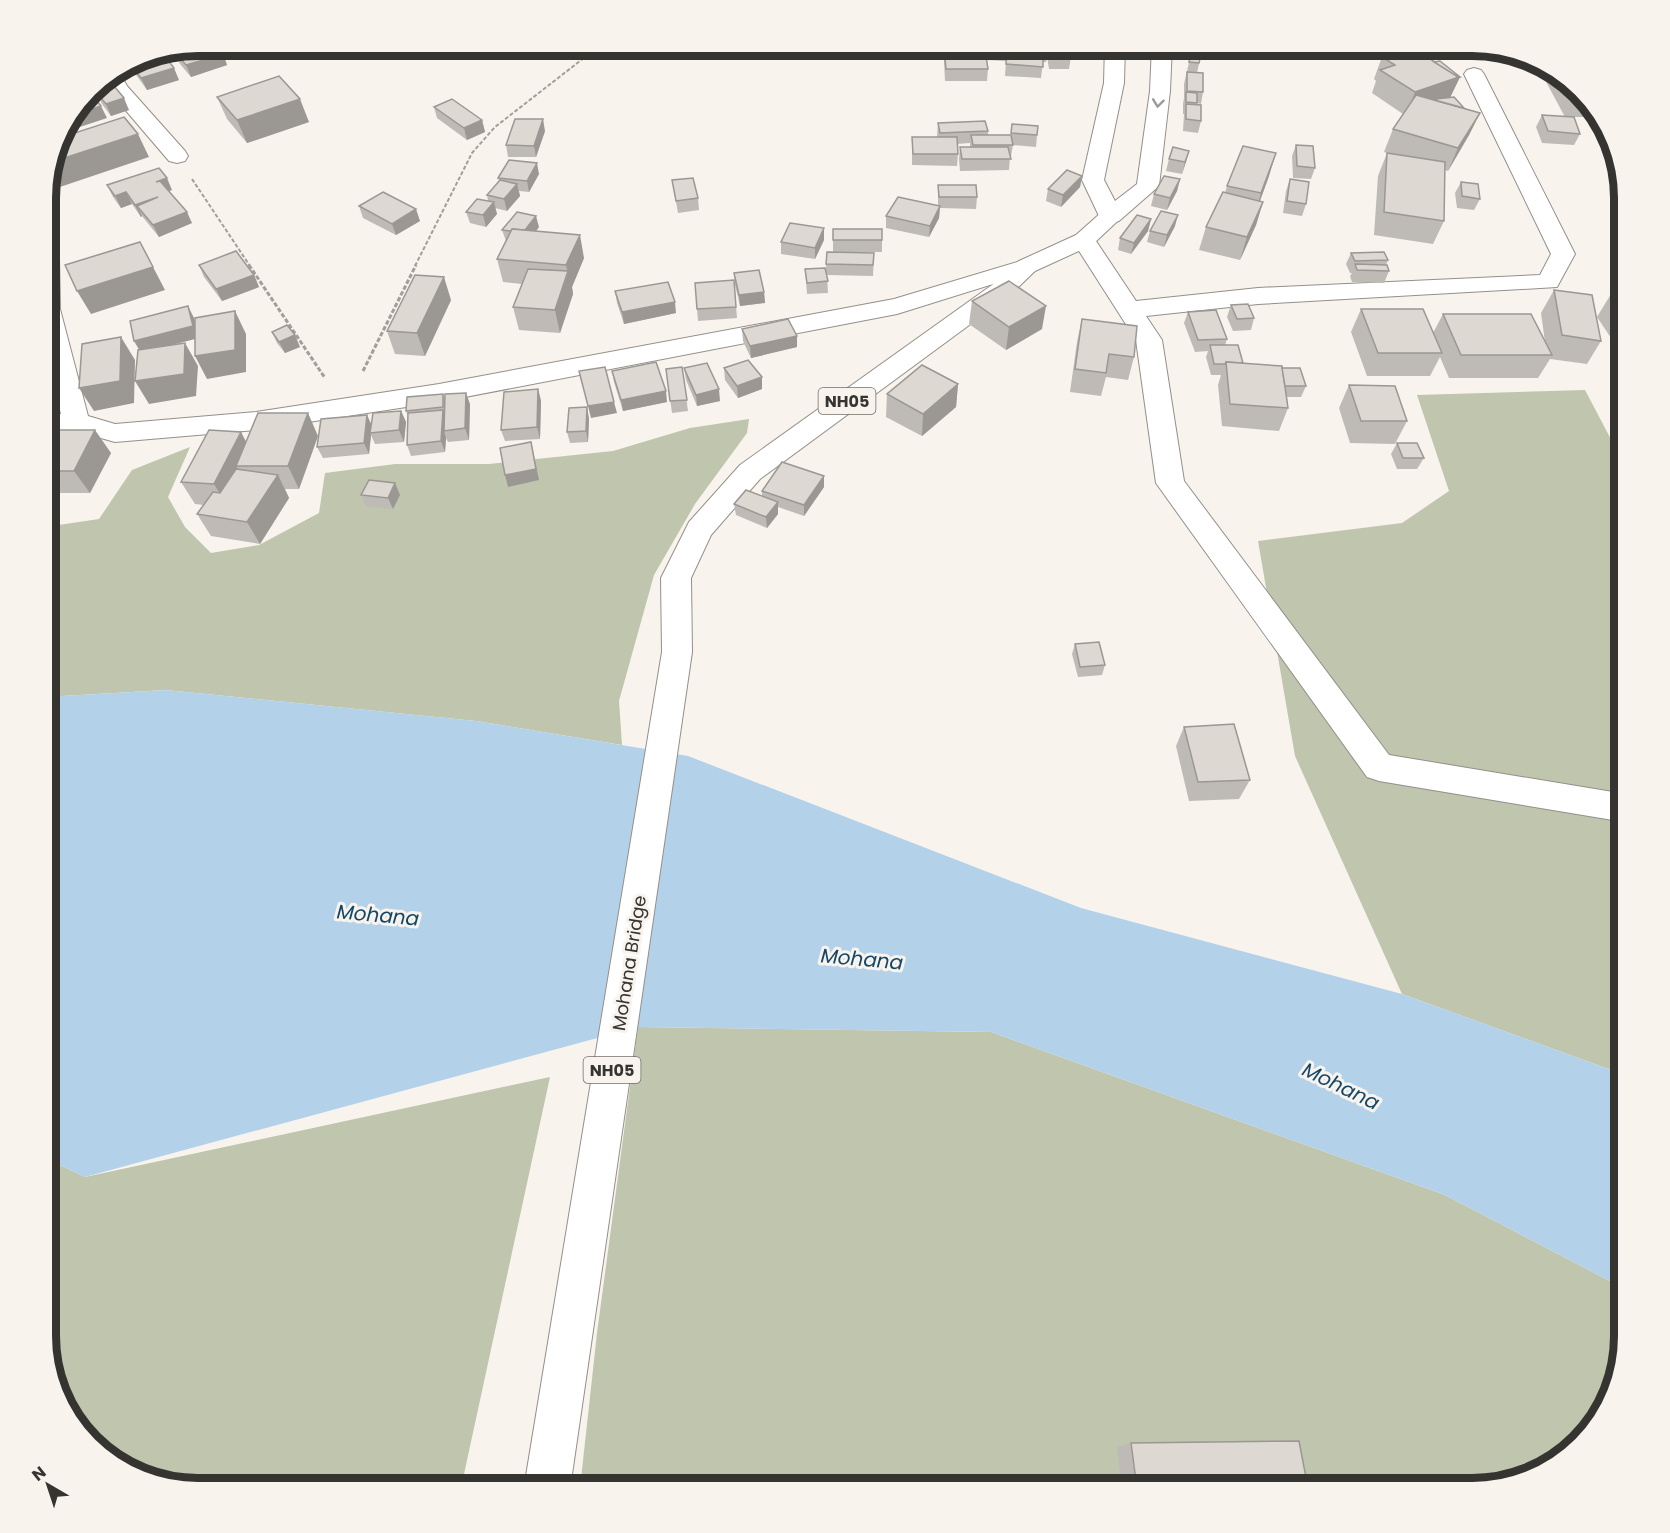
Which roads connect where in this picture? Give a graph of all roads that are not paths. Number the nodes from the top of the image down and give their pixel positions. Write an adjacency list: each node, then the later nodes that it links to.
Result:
1 (1115, 56): 6 (main road)
2 (1162, 56): 6 (main road, NH05, one-way to 6)
3 (1474, 74): 9 (main road)
4 (115, 83): 5 (main road)
5 (177, 156)
6 (1111, 216): 7 (main road, NH05)
7 (1084, 240): 8 (main road, NH05); 9 (main road)
8 (1028, 266): 11 (main road); 14 (main road, Mohana Bridge / NH05)
9 (1130, 310): 13 (main road)
10 (56, 341): 11 (main road)
11 (76, 422): 12 (main road)
12 (56, 423)
13 (1614, 806)
14 (549, 1478)

